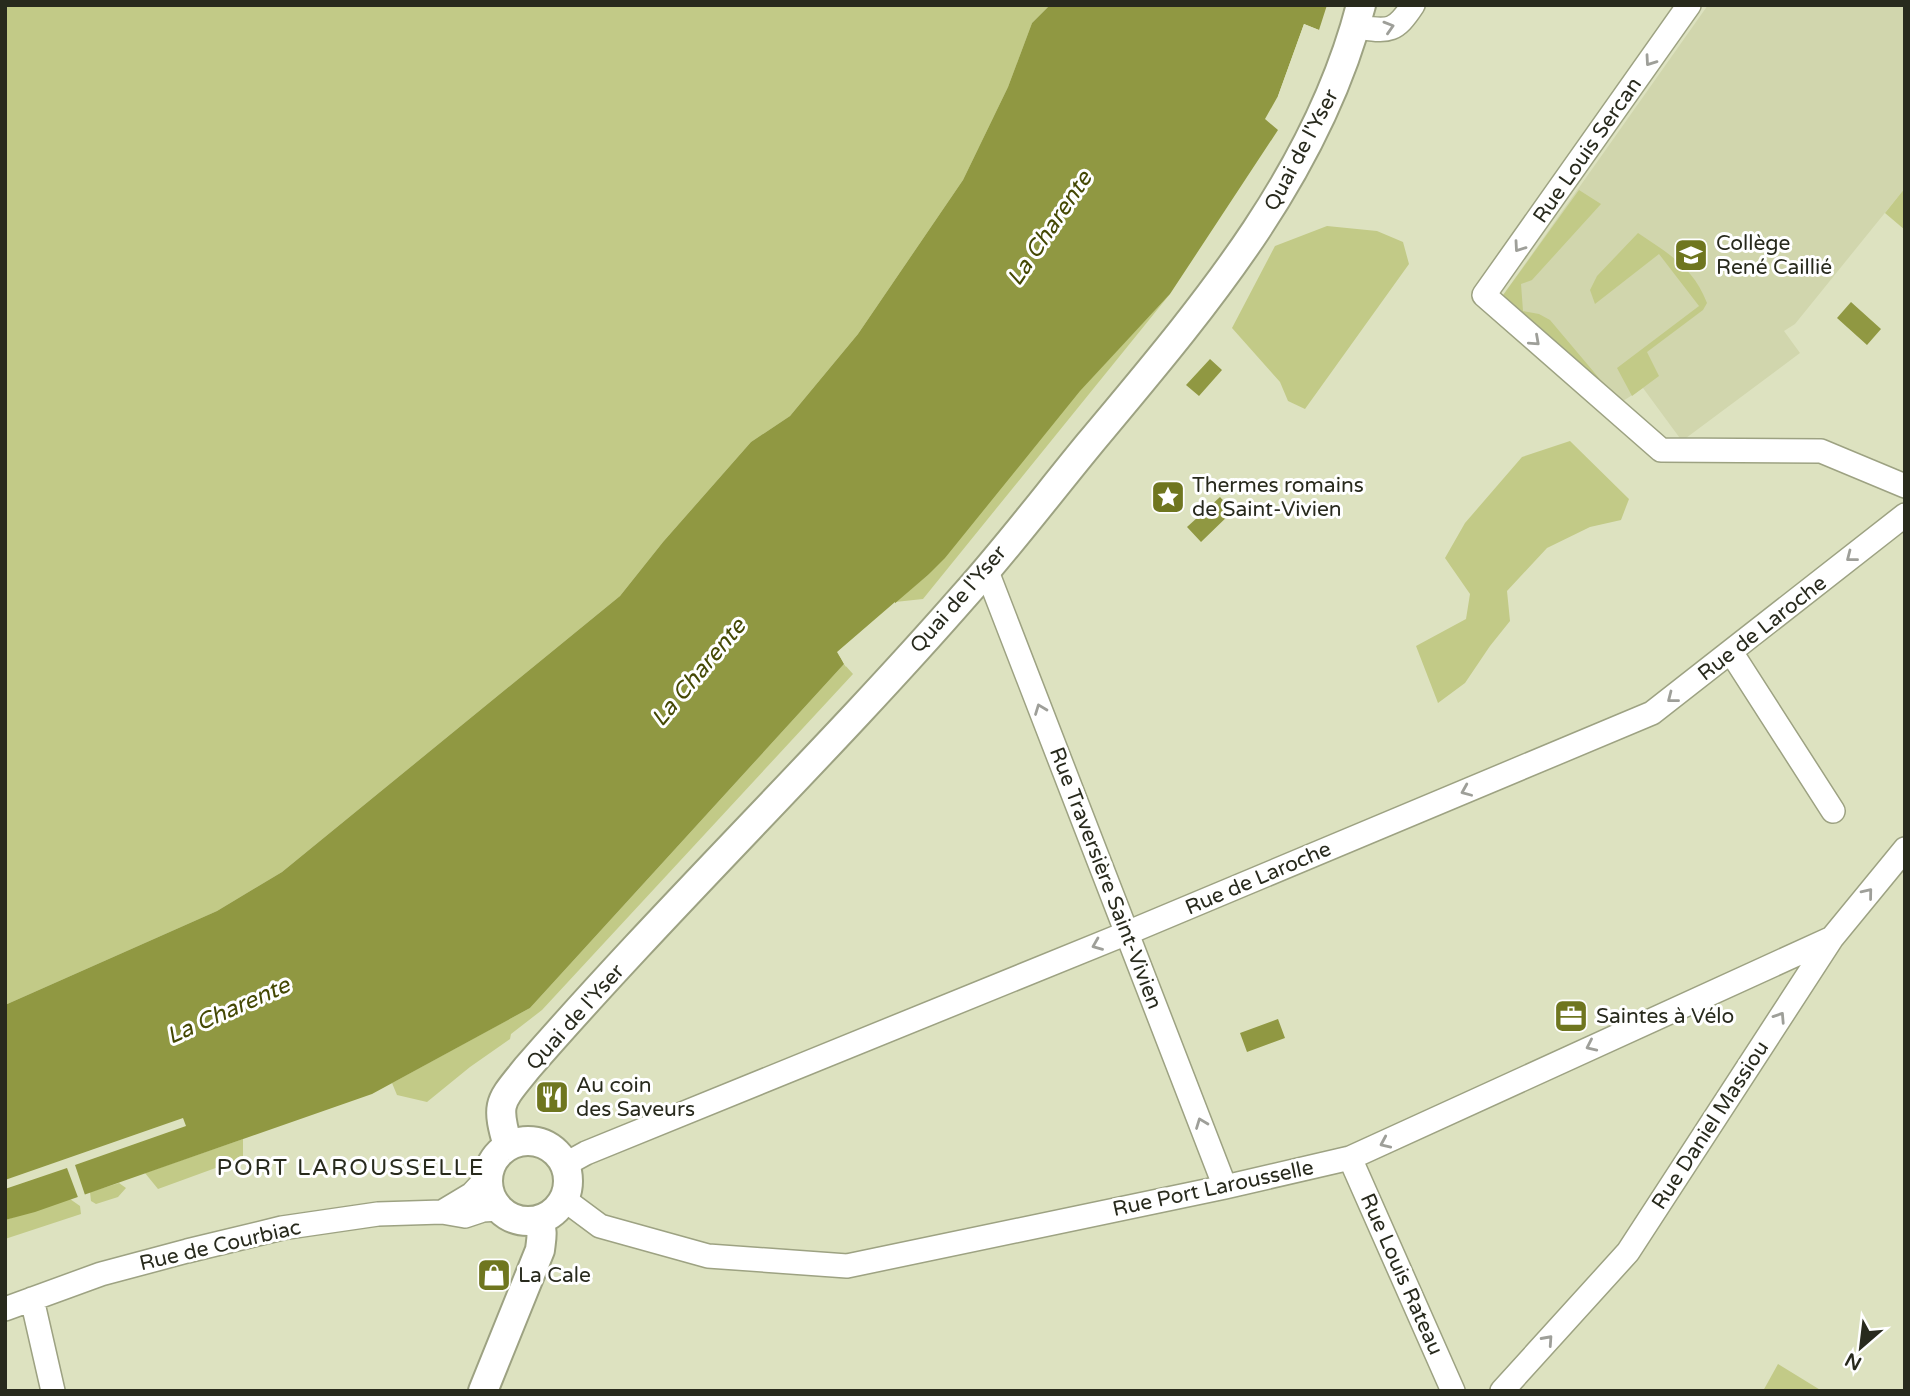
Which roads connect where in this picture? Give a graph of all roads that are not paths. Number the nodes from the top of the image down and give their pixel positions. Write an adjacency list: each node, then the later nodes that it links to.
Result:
1 (1413, 5): 3 (street, one-way to 1)
2 (1689, 5): 4 (street, Rue Louis Sercan, one-way to 4)
3 (1359, 16): 6 (street, Quai de l'Yser)
4 (1905, 486)
5 (1905, 515): 7 (street, Rue de Laroche, one-way to 7)
6 (986, 569): 10 (street, Rue Traversière Saint-Vivien, one-way to 6); 12 (street, Quai de l'Yser)
7 (1731, 652): 8 (street); 10 (street, Rue de Laroche, one-way to 10)
8 (1833, 811)
9 (1905, 849): 11 (street, Rue Daniel Massiou, one-way to 9)
10 (1127, 933): 14 (street, Rue de Laroche, one-way to 14); 16 (street, Rue Traversière Saint-Vivien, one-way to 10)
11 (1832, 938): 13 (street, Rue Port Larousselle, one-way to 13); 26 (street, Rue Daniel Massiou, one-way to 11)
12 (508, 1146): 14 (street); 15 (street)
13 (1350, 1158): 16 (street, Rue Port Larousselle); 25 (street, Rue Louis Rateau)
14 (566, 1164): 17 (street)
15 (488, 1177): 18 (street); 19 (street, Rue de Courbiac)
16 (1225, 1186): 17 (street, Rue Port Larousselle)
17 (565, 1200): 20 (street)
18 (498, 1209): 19 (street, Rue de Courbiac); 20 (street)
19 (442, 1212): 21 (street, Rue de Courbiac)
20 (538, 1221): 24 (street)
21 (32, 1299): 22 (street, Rue de Courbiac); 23 (street)
22 (5, 1309)
23 (53, 1391)
24 (483, 1391)
25 (1453, 1391)
26 (1502, 1391)

